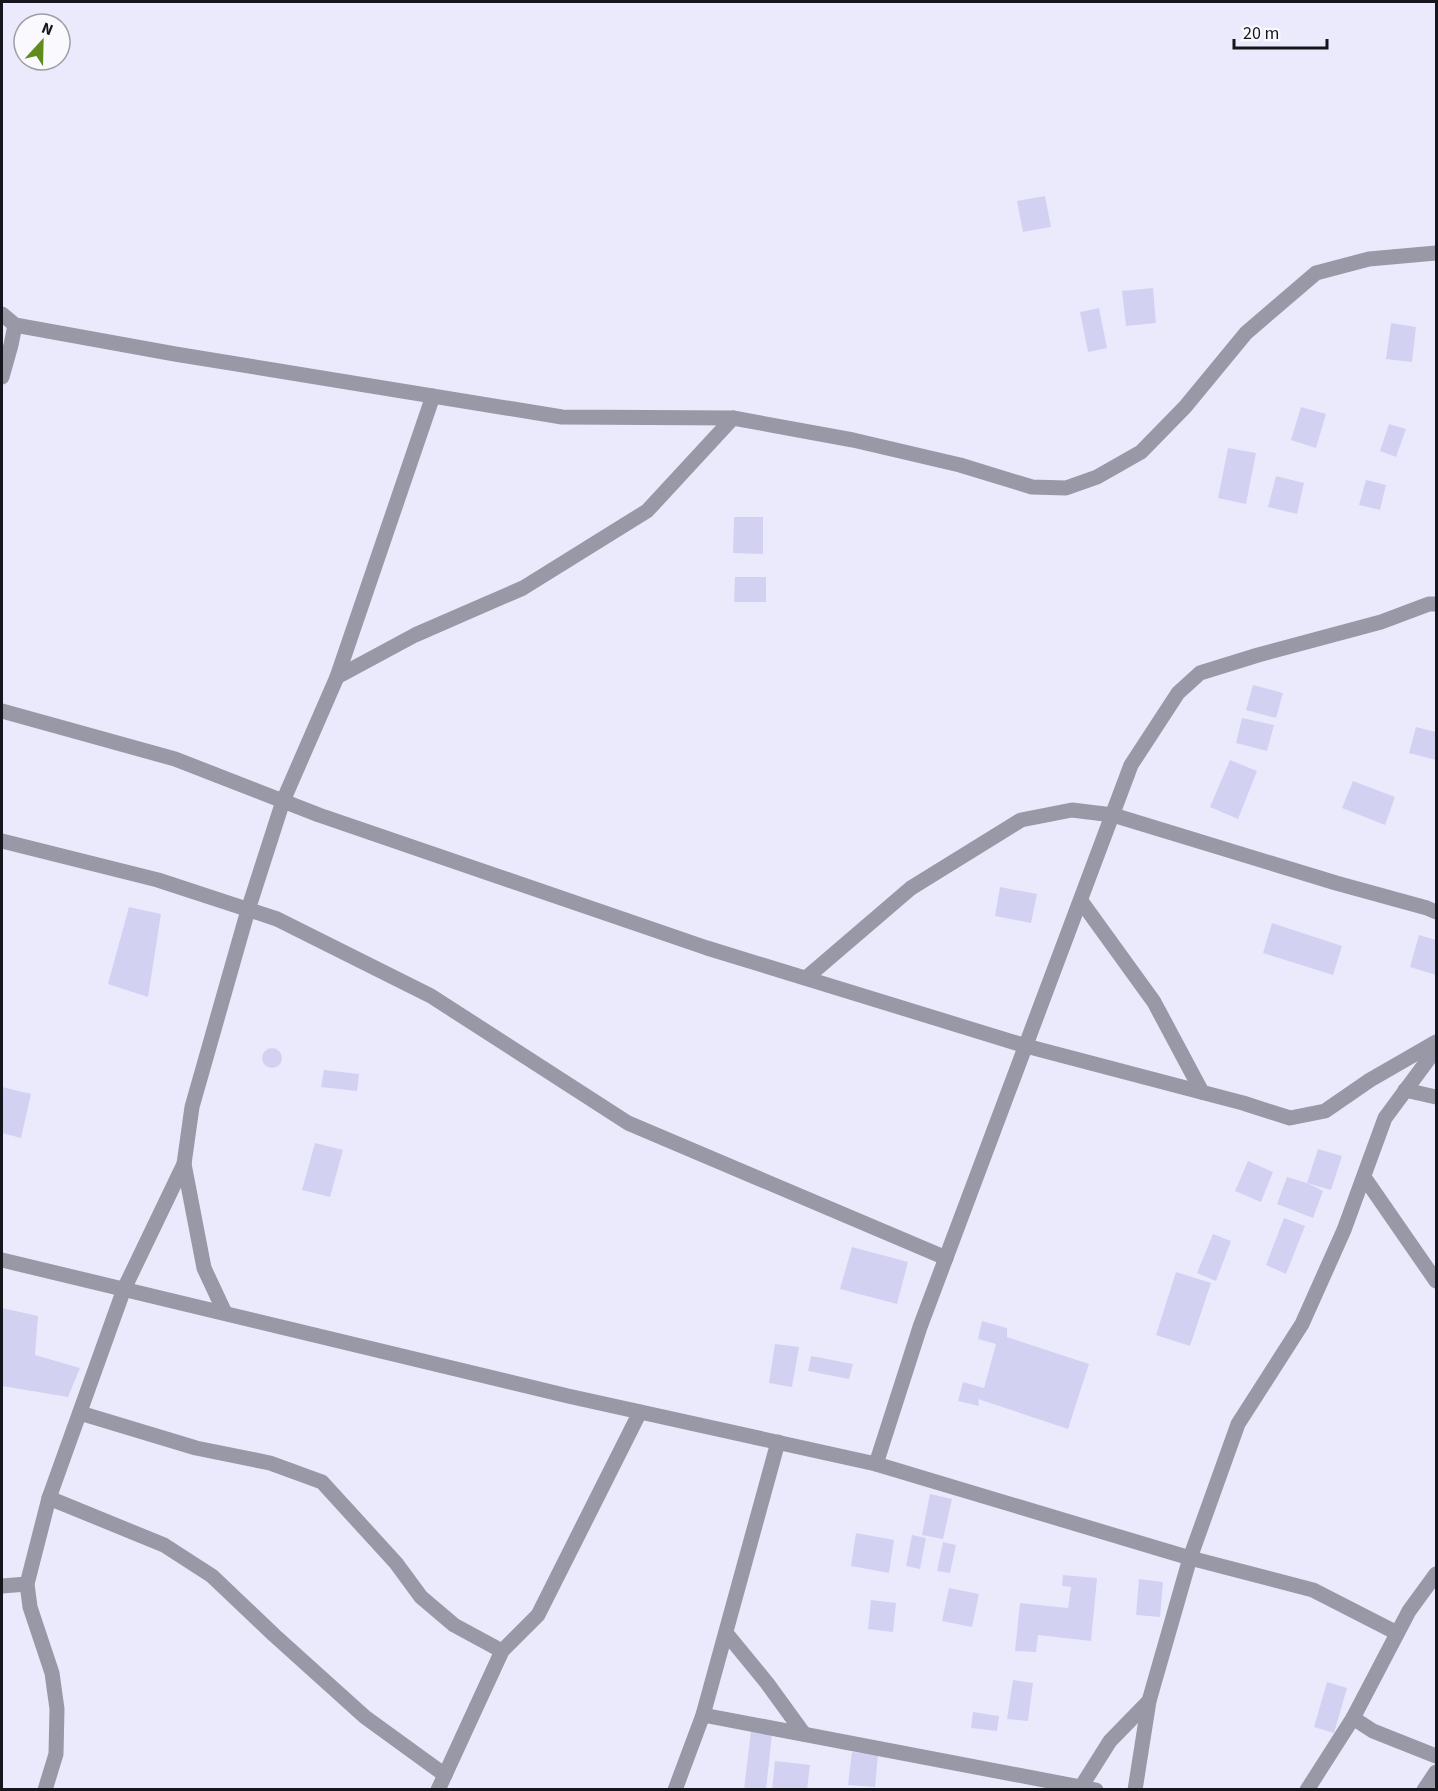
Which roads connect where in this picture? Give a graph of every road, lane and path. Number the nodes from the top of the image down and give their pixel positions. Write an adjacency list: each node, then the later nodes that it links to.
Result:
1 (1437, 253): 6 (street)
2 (2, 314): 3 (street)
3 (15, 325): 4 (street); 5 (street)
4 (2, 377)
5 (432, 396): 6 (street); 8 (street)
6 (733, 418): 8 (street)
7 (1437, 604): 11 (street)
8 (338, 677): 10 (street)
9 (2, 711): 10 (street)
10 (283, 801): 14 (street); 16 (street)
11 (1113, 815): 13 (street); 15 (street); 16 (street)
12 (2, 841): 14 (street)
13 (1081, 901): 18 (street); 21 (street)
14 (248, 910): 23 (street); 25 (street)
15 (1437, 912)
16 (806, 978): 18 (street)
17 (1437, 1042): 21 (street)
18 (1026, 1046): 21 (street); 25 (street)
19 (1437, 1049): 20 (street)
20 (1405, 1090): 22 (street); 24 (street)
21 (1202, 1092)
22 (1437, 1097)
23 (184, 1164): 28 (street); 29 (street)
24 (1364, 1177): 27 (street); 35 (street)
25 (946, 1258): 33 (street)
26 (2, 1260): 28 (street)
27 (1437, 1281)
28 (124, 1289): 29 (street); 31 (street)
29 (225, 1313): 30 (street)
30 (640, 1412): 32 (street); 41 (street)
31 (80, 1413): 34 (street); 41 (street)
32 (778, 1442): 33 (street); 39 (street)
33 (876, 1464): 35 (street)
34 (49, 1498): 37 (street); 48 (street)
35 (1190, 1558): 40 (street); 42 (street)
36 (1437, 1574): 40 (street)
37 (27, 1584): 38 (street); 50 (street)
38 (2, 1586)
39 (726, 1633): 43 (street); 45 (street)
40 (1397, 1633): 44 (street)
41 (502, 1651): 48 (street)
42 (1149, 1701): 49 (street); 52 (street)
43 (703, 1715): 45 (street); 51 (street)
44 (1353, 1718): 46 (street); 53 (street)
45 (804, 1734): 49 (street)
46 (1437, 1756)
47 (1437, 1772): 54 (street)
48 (441, 1782)
49 (1088, 1788)
50 (45, 1790)
51 (675, 1790)
52 (1135, 1790)
53 (1307, 1790)
54 (1424, 1790)

